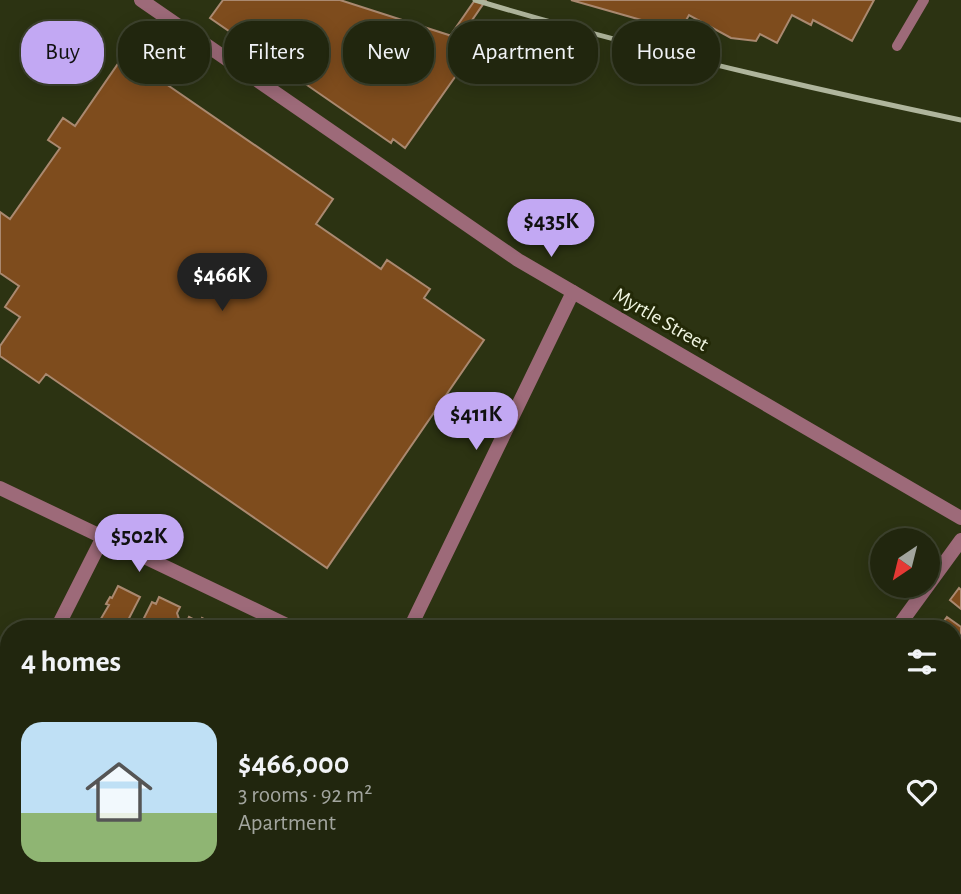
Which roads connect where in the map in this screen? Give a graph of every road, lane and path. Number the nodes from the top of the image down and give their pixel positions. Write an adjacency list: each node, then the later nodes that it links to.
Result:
1 (141, 0): 4 (street, Myrtle Street)
2 (924, 0): 3 (lane)
3 (897, 46)
4 (573, 292): 6 (street, Myrtle Street); 11 (street)
5 (0, 488): 7 (street)
6 (961, 518)
7 (103, 537): 9 (street); 10 (street)
8 (961, 540): 12 (street)
9 (61, 620)
10 (276, 620)
11 (414, 620)
12 (903, 620)

